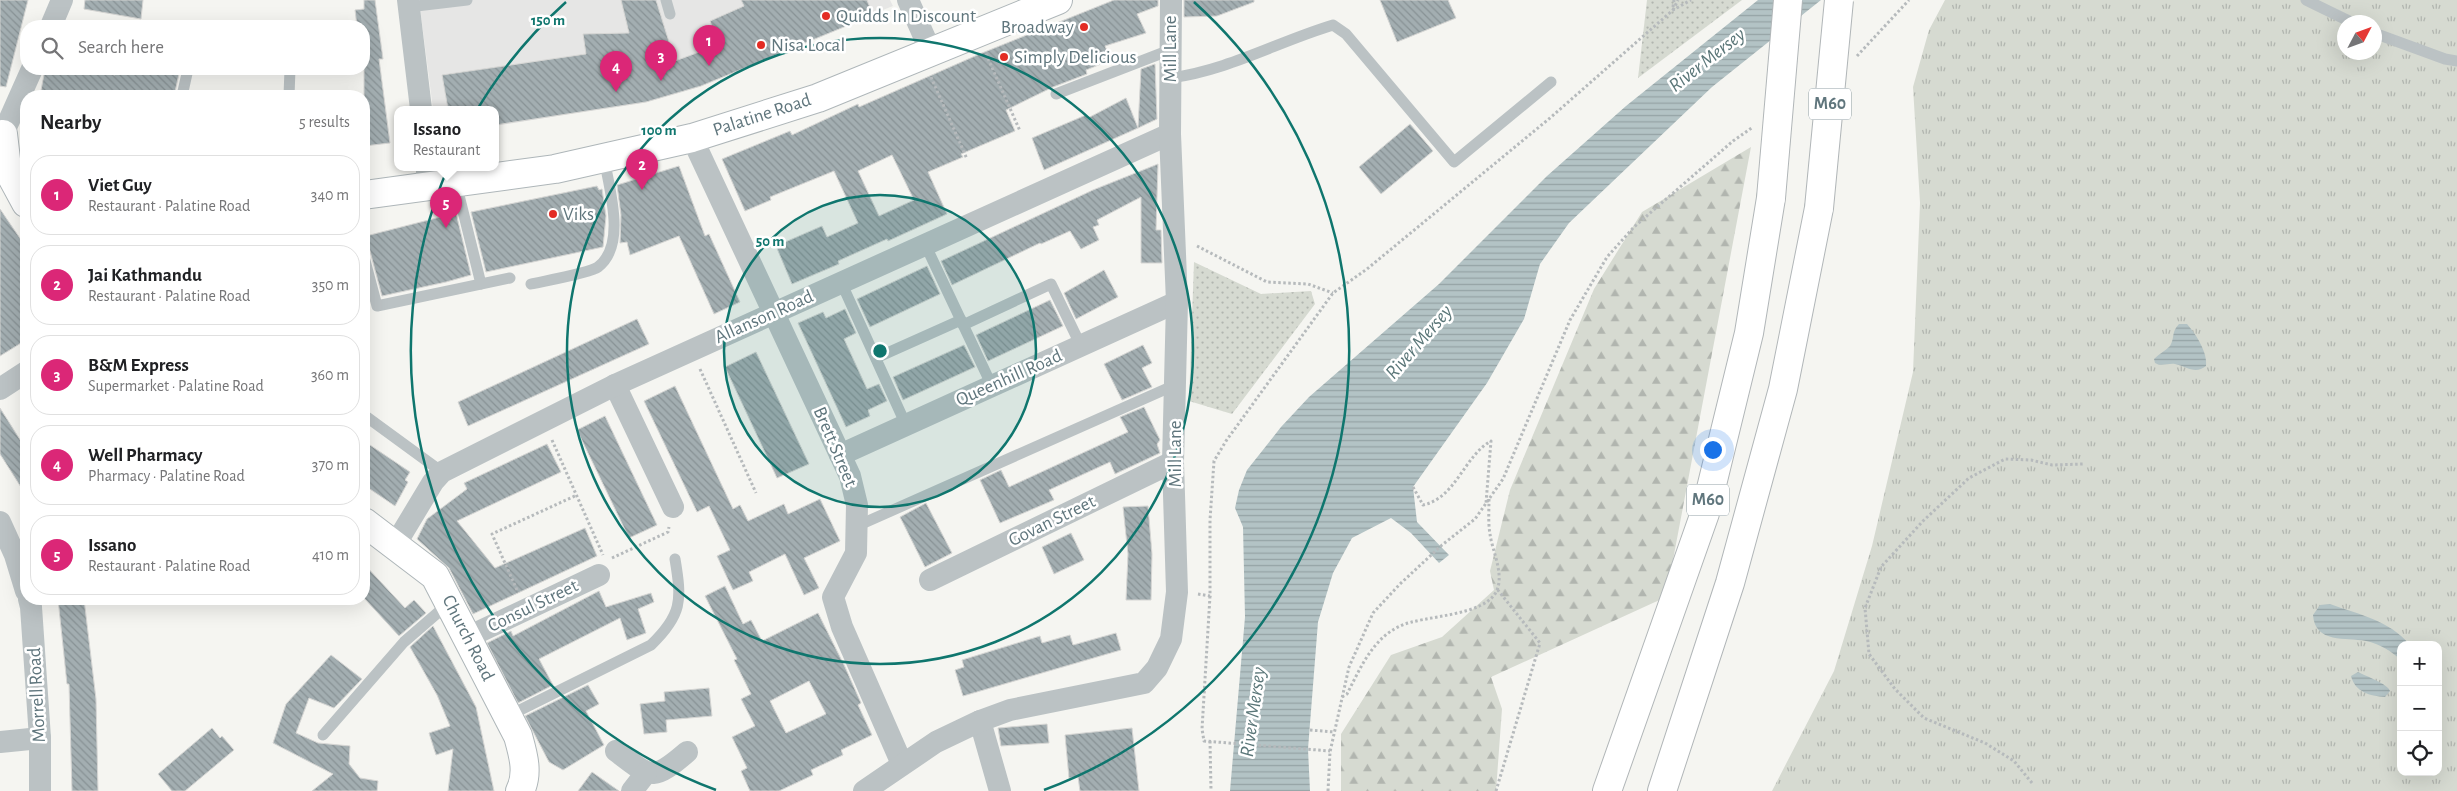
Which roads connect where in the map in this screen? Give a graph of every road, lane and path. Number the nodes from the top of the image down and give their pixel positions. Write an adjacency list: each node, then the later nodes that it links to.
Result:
1 (62, 0): 18 (street)
2 (467, 0): 14 (lane)
3 (666, 0): 16 (lane)
4 (908, 0): 22 (street)
5 (1171, 0): 21 (street, Mill Lane)
6 (1674, 0): 15 (path)
7 (1678, 0): 15 (path)
8 (1691, 0): 15 (path)
9 (1788, 0): 117 (main road, M60, bridge)
10 (1839, 0): 118 (main road, M60, bridge)
11 (1909, 0): 23 (path)
12 (2306, 0): 17 (lane)
13 (1050, 1): 19 (main road, Palatine Road)
14 (408, 3): 35 (street)
15 (1673, 10): 54 (path)
16 (670, 14)
17 (2337, 15)
18 (54, 20)
19 (977, 33): 22 (main road, Palatine Road); 37 (path)
20 (2382, 35): 24 (lane)
21 (1170, 50): 28 (street, Mill Lane); 33 (lane)
22 (926, 54): 40 (main road, Palatine Road); 42 (path)
23 (1855, 57)
24 (2457, 61)
25 (30, 75): 30 (street)
26 (187, 75): 31 (lane)
27 (290, 75): 32 (lane)
28 (1170, 78): 29 (lane); 38 (street, Mill Lane)
29 (1551, 82)
30 (25, 90)
31 (183, 90)
32 (289, 90)
33 (1056, 94)
34 (20, 106): 39 (street)
35 (421, 106)
36 (1758, 124): 76 (path)
37 (1020, 131)
38 (1170, 134): 47 (street, Mill Lane); 48 (street, Allanson Road)
39 (10, 136): 45 (main road)
40 (692, 138): 41 (main road, Palatine Road); 56 (street, Brett Street)
41 (604, 158): 44 (main road, Palatine Road); 53 (lane)
42 (967, 159)
43 (427, 177): 44 (main road, Palatine Road); 46 (main road, Palatine Road)
44 (456, 183): 52 (lane)
45 (20, 191)
46 (370, 193)
47 (1174, 234): 54 (path); 55 (street, Mill Lane)
48 (925, 244): 51 (street, Allanson Road); 57 (lane)
49 (370, 278): 52 (lane)
50 (510, 278): 52 (lane)
51 (841, 282): 56 (street, Allanson Road); 60 (lane)
52 (481, 284)
53 (531, 284)
54 (1333, 293): 89 (path)
55 (1177, 302): 58 (street, Queenhill Road); 63 (street, Mill Lane)
56 (773, 313): 59 (street, Allanson Road); 69 (street, Brett Street)
57 (962, 322): 58 (lane); 60 (lane); 64 (lane)
58 (1081, 346): 64 (street, Queenhill Road)
59 (692, 350): 62 (street, Allanson Road); 74 (path)
60 (876, 358): 68 (lane)
61 (20, 376): 65 (street)
62 (615, 385): 67 (street, Allanson Road); 78 (street)
63 (1175, 385): 70 (street, Mill Lane); 81 (lane)
64 (992, 386): 68 (street, Queenhill Road)
65 (0, 389)
66 (370, 418): 72 (lane)
67 (543, 421): 72 (street, Allanson Road); 75 (path)
68 (906, 425): 69 (street, Queenhill Road)
69 (840, 455): 81 (street, Brett Street)
70 (1173, 462): 86 (street, Govan Street); 88 (street, Mill Lane)
71 (2084, 464): 108 (path)
72 (442, 472): 82 (street, Allanson Road)
73 (1413, 487): 77 (path)
74 (756, 493)
75 (577, 496): 84 (path); 92 (path)
76 (1489, 499): 77 (path); 87 (path)
77 (1486, 504): 94 (path)
78 (673, 507): 84 (path)
79 (0, 522): 85 (street)
80 (370, 526): 82 (main road, Church Road)
81 (857, 526): 106 (street, Brett Street)
82 (394, 544): 90 (main road, Church Road)
83 (675, 559): 95 (lane)
84 (602, 568): 92 (street, Consul Street)
85 (20, 571)
86 (930, 580)
87 (1497, 589): 94 (path); 116 (path)
88 (1177, 592): 89 (path); 96 (street, Mill Lane)
89 (1210, 596): 101 (path)
90 (450, 602): 93 (main road, Church Road); 99 (lane)
91 (31, 605): 100 (street, Morrell Road)
92 (526, 610): 93 (street, Consul Street)
93 (468, 637): 95 (main road, Church Road)
94 (1341, 698): 98 (path)
95 (508, 716): 109 (main road, Church Road)
96 (980, 721): 106 (street, Mill Lane); 113 (street)
97 (1310, 730): 98 (path)
98 (1334, 732): 104 (path)
99 (323, 735)
100 (40, 738): 102 (street); 110 (street, Morrell Road)
101 (1210, 741): 104 (path); 114 (path)
102 (0, 742)
103 (616, 750): 107 (street)
104 (1330, 750): 115 (path)
105 (687, 752): 107 (street)
106 (902, 764): 112 (street, Mill Lane)
107 (646, 773): 111 (street)
108 (2032, 783)
109 (525, 789)
110 (40, 791)
111 (632, 791)
112 (864, 791)
113 (1000, 791)
114 (1211, 791)
115 (1328, 791)
116 (1496, 791)
117 (1607, 791)
118 (1662, 791)

